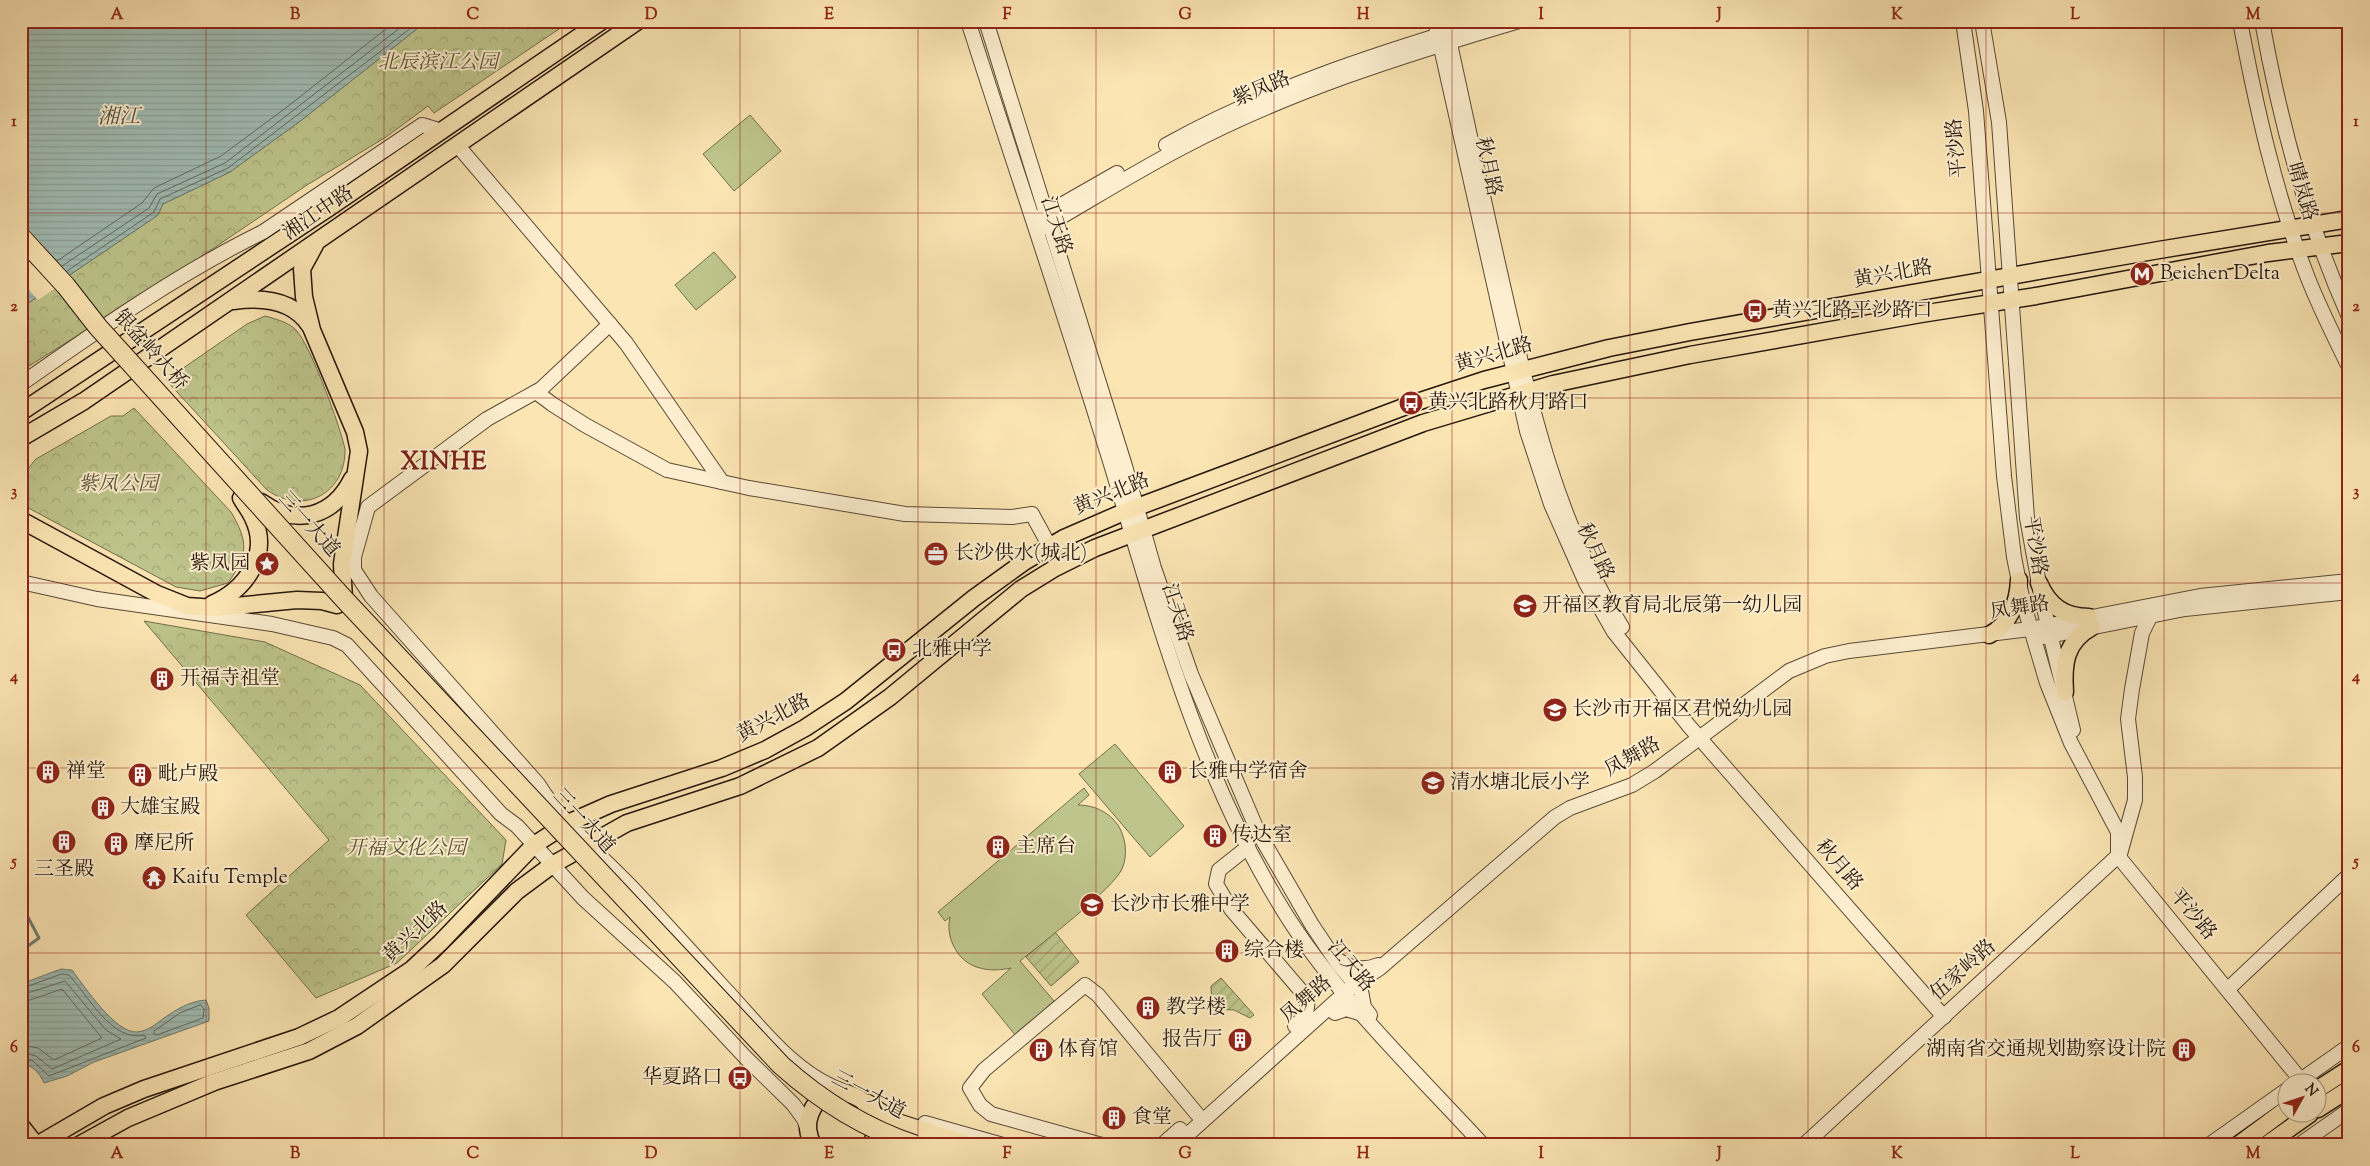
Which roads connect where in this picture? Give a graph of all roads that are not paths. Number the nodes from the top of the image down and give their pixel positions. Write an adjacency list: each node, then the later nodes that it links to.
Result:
1 (602, 21): 12 (main road, 湘江中路)
2 (638, 21): 13 (main road, 湘江中路)
3 (968, 21): 17 (street, 江天路)
4 (986, 21): 14 (street, 江天路)
5 (1486, 21): 11 (street, 紫凤路)
6 (1519, 21): 11 (street, 紫凤路)
7 (1962, 21): 28 (street, 平沙路)
8 (1982, 21): 27 (street, 平沙路)
9 (2240, 21): 18 (street, 晴岚路)
10 (2262, 21): 16 (street, 晴岚路)
11 (1443, 33): 14 (street, 紫凤路); 36 (street, 秋月路)
12 (442, 131): 19 (main road, 湘江中路); 23 (street)
13 (458, 146): 21 (main road, 湘江中路); 33 (street)
14 (1048, 218): 17 (street, 紫凤路); 45 (street, 江天路)
15 (2349, 220): 16 (main road, 黄兴北路)
16 (2313, 225): 18 (main road, 黄兴北路); 24 (street, 晴岚路)
17 (1034, 226): 45 (street, 江天路)
18 (2291, 228): 25 (street, 晴岚路); 27 (main road, 黄兴北路)
19 (284, 236): 23 (street); 40 (main road, 湘江中路)
20 (21, 237): 44 (highway, 银盆岭大桥, bridge)
21 (317, 241): 30 (main road, 湘江中路); 34 (main road)
22 (2349, 243): 24 (main road, 黄兴北路)
23 (236, 246): 37 (street)
24 (2320, 247): 25 (main road, 黄兴北路); 32 (street, 晴岚路)
25 (2298, 250): 29 (main road, 黄兴北路); 35 (street, 晴岚路)
26 (21, 252): 44 (highway, 银盆岭大桥)
27 (2009, 278): 28 (main road, 黄兴北路); 29 (street, 平沙路)
28 (1988, 281): 31 (street, 平沙路); 36 (main road, 黄兴北路)
29 (2011, 300): 31 (main road, 黄兴北路); 52 (street, 平沙路)
30 (231, 301): 34 (main road); 41 (main road, 湘江中路)
31 (1990, 303): 39 (main road, 黄兴北路); 49 (street, 平沙路)
32 (2349, 317)
33 (610, 324): 38 (street); 43 (street)
34 (312, 330): 42 (main road)
35 (2349, 366)
36 (1518, 371): 39 (street, 秋月路); 45 (main road, 黄兴北路)
37 (21, 384)
38 (536, 392): 43 (street); 63 (street)
39 (1523, 392): 47 (main road, 黄兴北路); 62 (street, 秋月路)
40 (21, 412)
41 (22, 438)
42 (357, 468): 44 (main road, bridge); 54 (main road)
43 (722, 482): 48 (street)
44 (244, 495): 54 (highway, 三一大道, bridge); 55 (main road)
45 (1130, 510): 47 (street, 江天路); 48 (main road, 黄兴北路)
46 (21, 520): 55 (main road)
47 (1136, 532): 65 (main road, 黄兴北路); 67 (street, 江天路); 71 (street, 江天路)
48 (1050, 547): 63 (main road, 黄兴北路)
49 (2019, 580): 59 (street, 平沙路); 60 (main road)
50 (21, 582): 66 (street)
51 (2349, 582): 57 (street, 凤舞路)
52 (2039, 583): 57 (main road); 58 (street, 平沙路)
53 (2349, 592): 56 (street, 凤舞路)
54 (341, 602): 55 (main road); 98 (highway, 三一大道); 99 (highway, 三一大道, bridge)
55 (198, 608)
56 (2151, 616): 57 (street, 凤舞路); 64 (street, 伍家岭路)
57 (2090, 622): 58 (street, 凤舞路); 61 (main road)
58 (2050, 631): 59 (street, 凤舞路); 61 (street, 平沙路)
59 (2032, 634): 60 (street, 凤舞路); 68 (street, 平沙路)
60 (1989, 635): 62 (street, 凤舞路)
61 (2065, 692): 64 (street, 平沙路)
62 (1704, 736): 72 (street, 凤舞路); 77 (street, 秋月路)
63 (568, 823): 65 (street); 66 (main road, 黄兴北路)
64 (2125, 843): 68 (street, 伍家岭路); 74 (street, 平沙路)
65 (586, 844): 69 (main road, 黄兴北路); 88 (street)
66 (534, 845): 69 (street); 95 (main road, 黄兴北路)
67 (1248, 847): 73 (street, 江天路); 90 (street)
68 (2118, 856): 74 (street, 平沙路); 77 (street, 伍家岭路)
69 (552, 865): 94 (street); 96 (main road, 黄兴北路)
70 (2349, 876): 74 (street)
71 (1329, 951): 72 (street); 75 (street, 江天路)
72 (1392, 957): 75 (street, 凤舞路)
73 (1319, 963): 75 (street, 江天路); 79 (street)
74 (2230, 986): 82 (street, 平沙路)
75 (1353, 992): 76 (street, 凤舞路); 78 (street, 江天路); 79 (street, 凤舞路); 107 (street, 江天路)
76 (1335, 1013): 78 (street); 105 (street, 凤舞路)
77 (1947, 1014): 108 (street, 伍家岭路)
78 (1364, 1015): 106 (street, 江天路)
79 (1317, 1017): 104 (street, 凤舞路)
80 (2349, 1046): 83 (street)
81 (2349, 1068): 84 (main road)
82 (2299, 1074)
83 (2327, 1074)
84 (2328, 1082)
85 (2349, 1089): 86 (main road)
86 (2328, 1091)
87 (2278, 1095): 109 (street)
88 (860, 1099): 94 (main road); 97 (main road); 100 (highway); 101 (street)
89 (2349, 1110): 112 (street)
90 (1197, 1114): 102 (street); 103 (street)
91 (2278, 1115): 110 (main road)
92 (2285, 1124): 111 (main road)
93 (21, 1126): 95 (main road)
94 (809, 1140)
95 (37, 1145)
96 (79, 1145)
97 (870, 1145)
98 (885, 1145)
99 (915, 1145)
100 (965, 1145)
101 (1003, 1145)
102 (1102, 1145)
103 (1162, 1145)
104 (1176, 1145)
105 (1188, 1145)
106 (1483, 1145)
107 (1489, 1145)
108 (1804, 1145)
109 (2209, 1145)
110 (2238, 1145)
111 (2266, 1145)
112 (2299, 1145)

